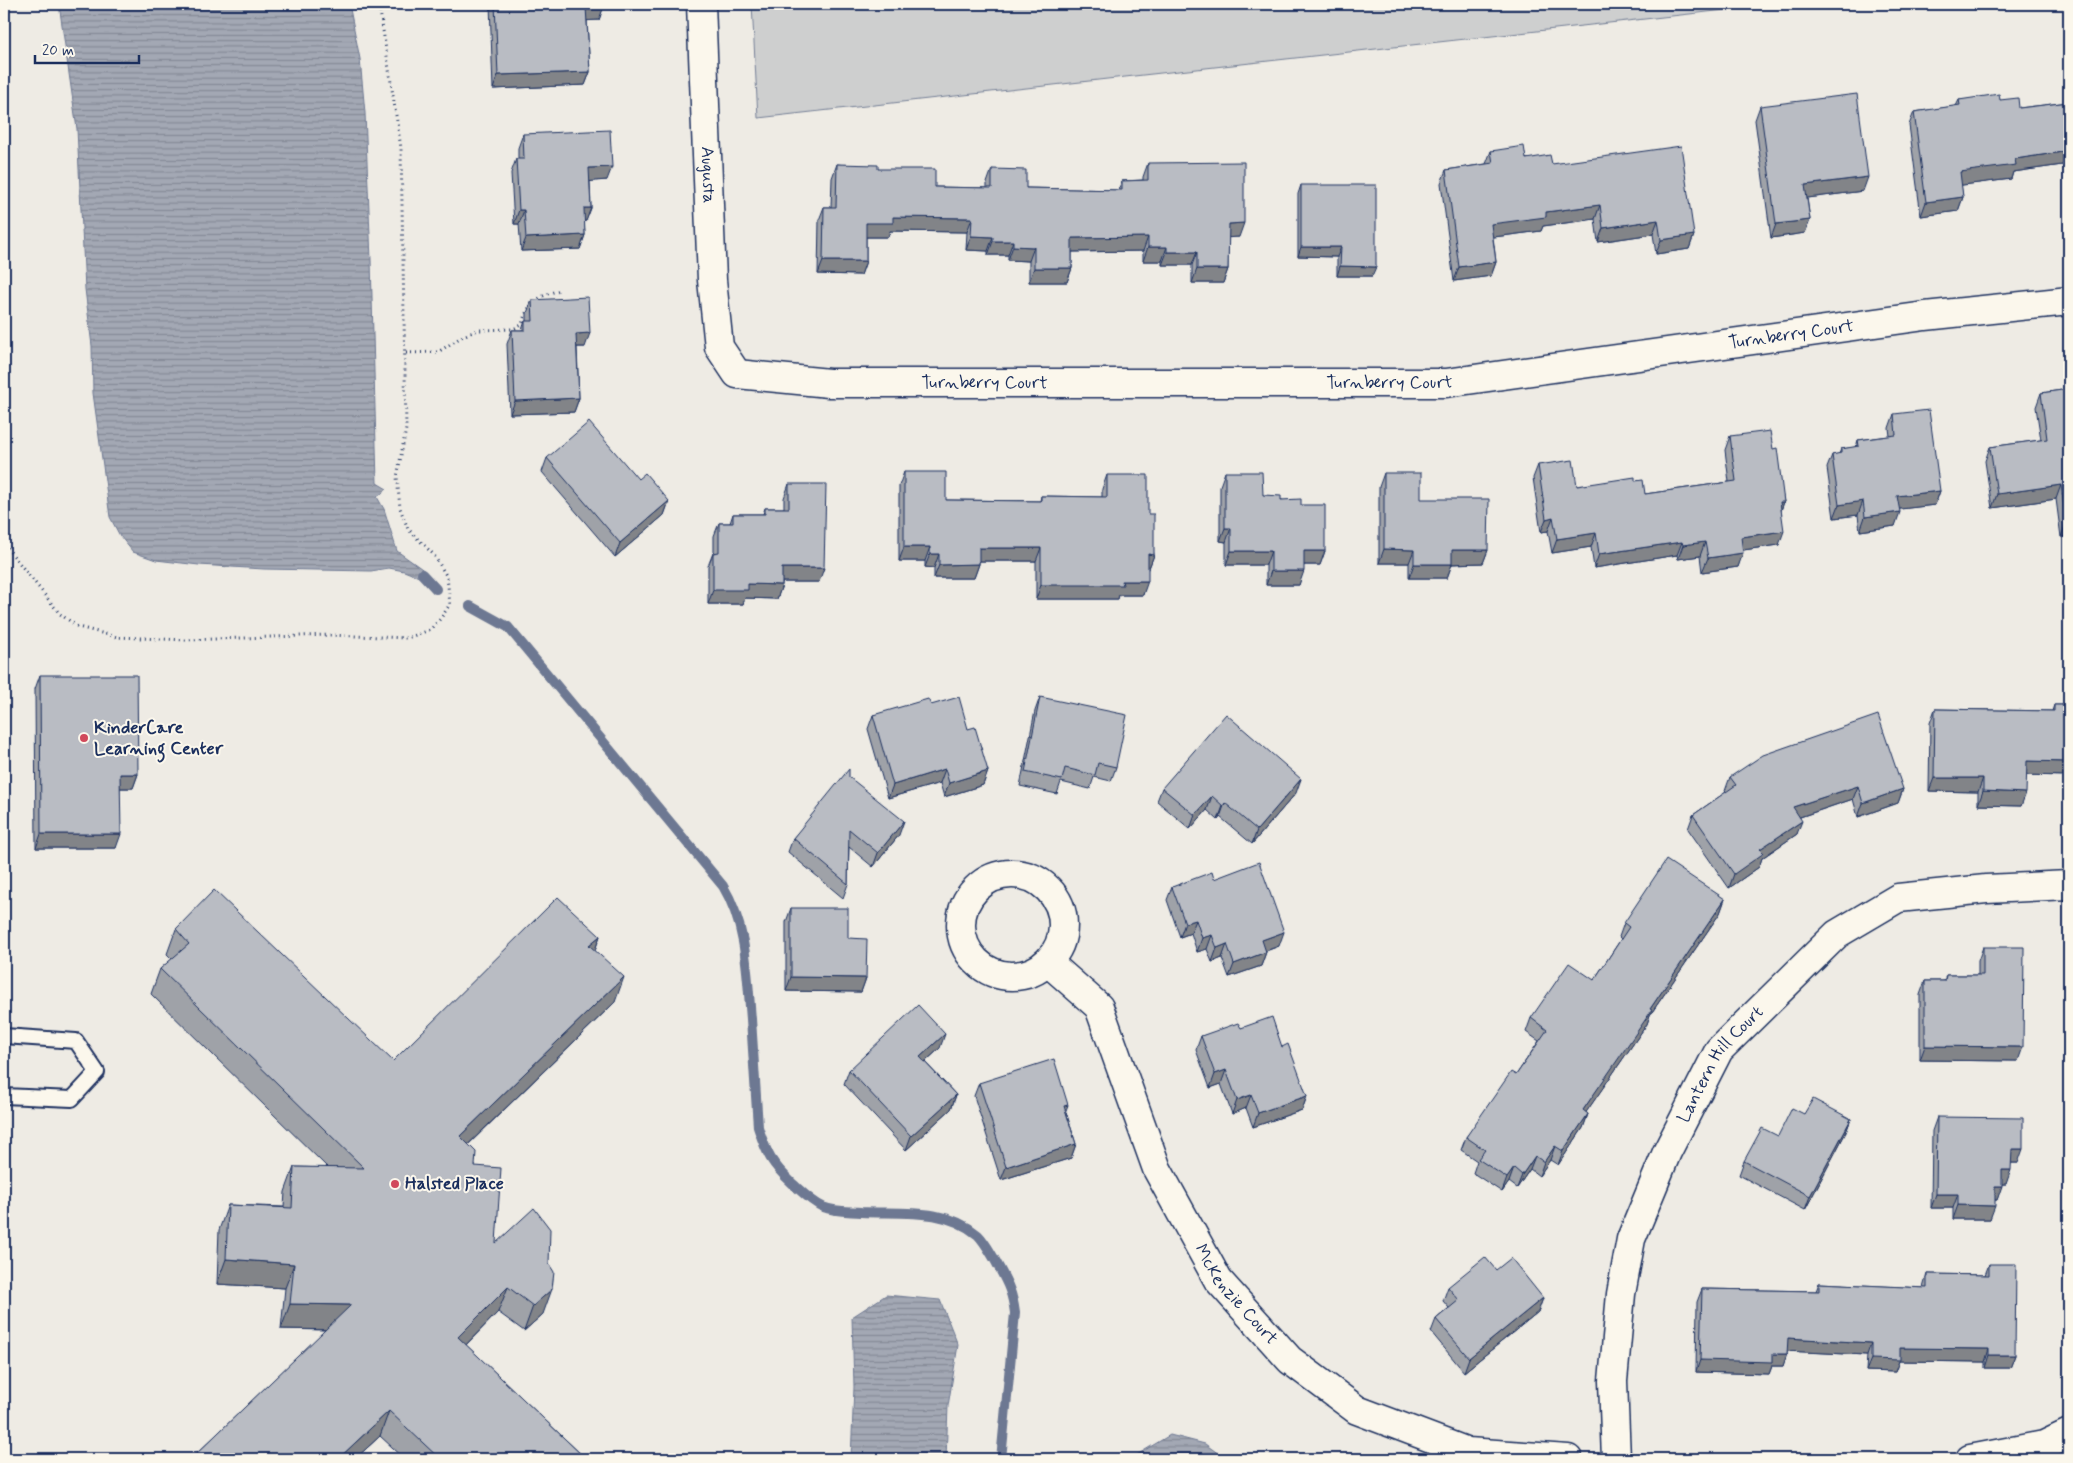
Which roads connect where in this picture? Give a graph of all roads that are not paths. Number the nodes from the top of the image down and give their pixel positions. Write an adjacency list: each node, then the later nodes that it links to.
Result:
1 (701, 4): 3 (street, Augusta)
2 (2069, 300): 3 (street, Turnberry Court)
3 (719, 347)
4 (2069, 885): 10 (street, Lantern Hill Court)
5 (1048, 962): 9 (street, McKenzie Court)
6 (4, 1036): 7 (lane)
7 (4, 1096)
8 (2069, 1433): 11 (street)
9 (1568, 1459)
10 (1616, 1459)
11 (1970, 1459)

